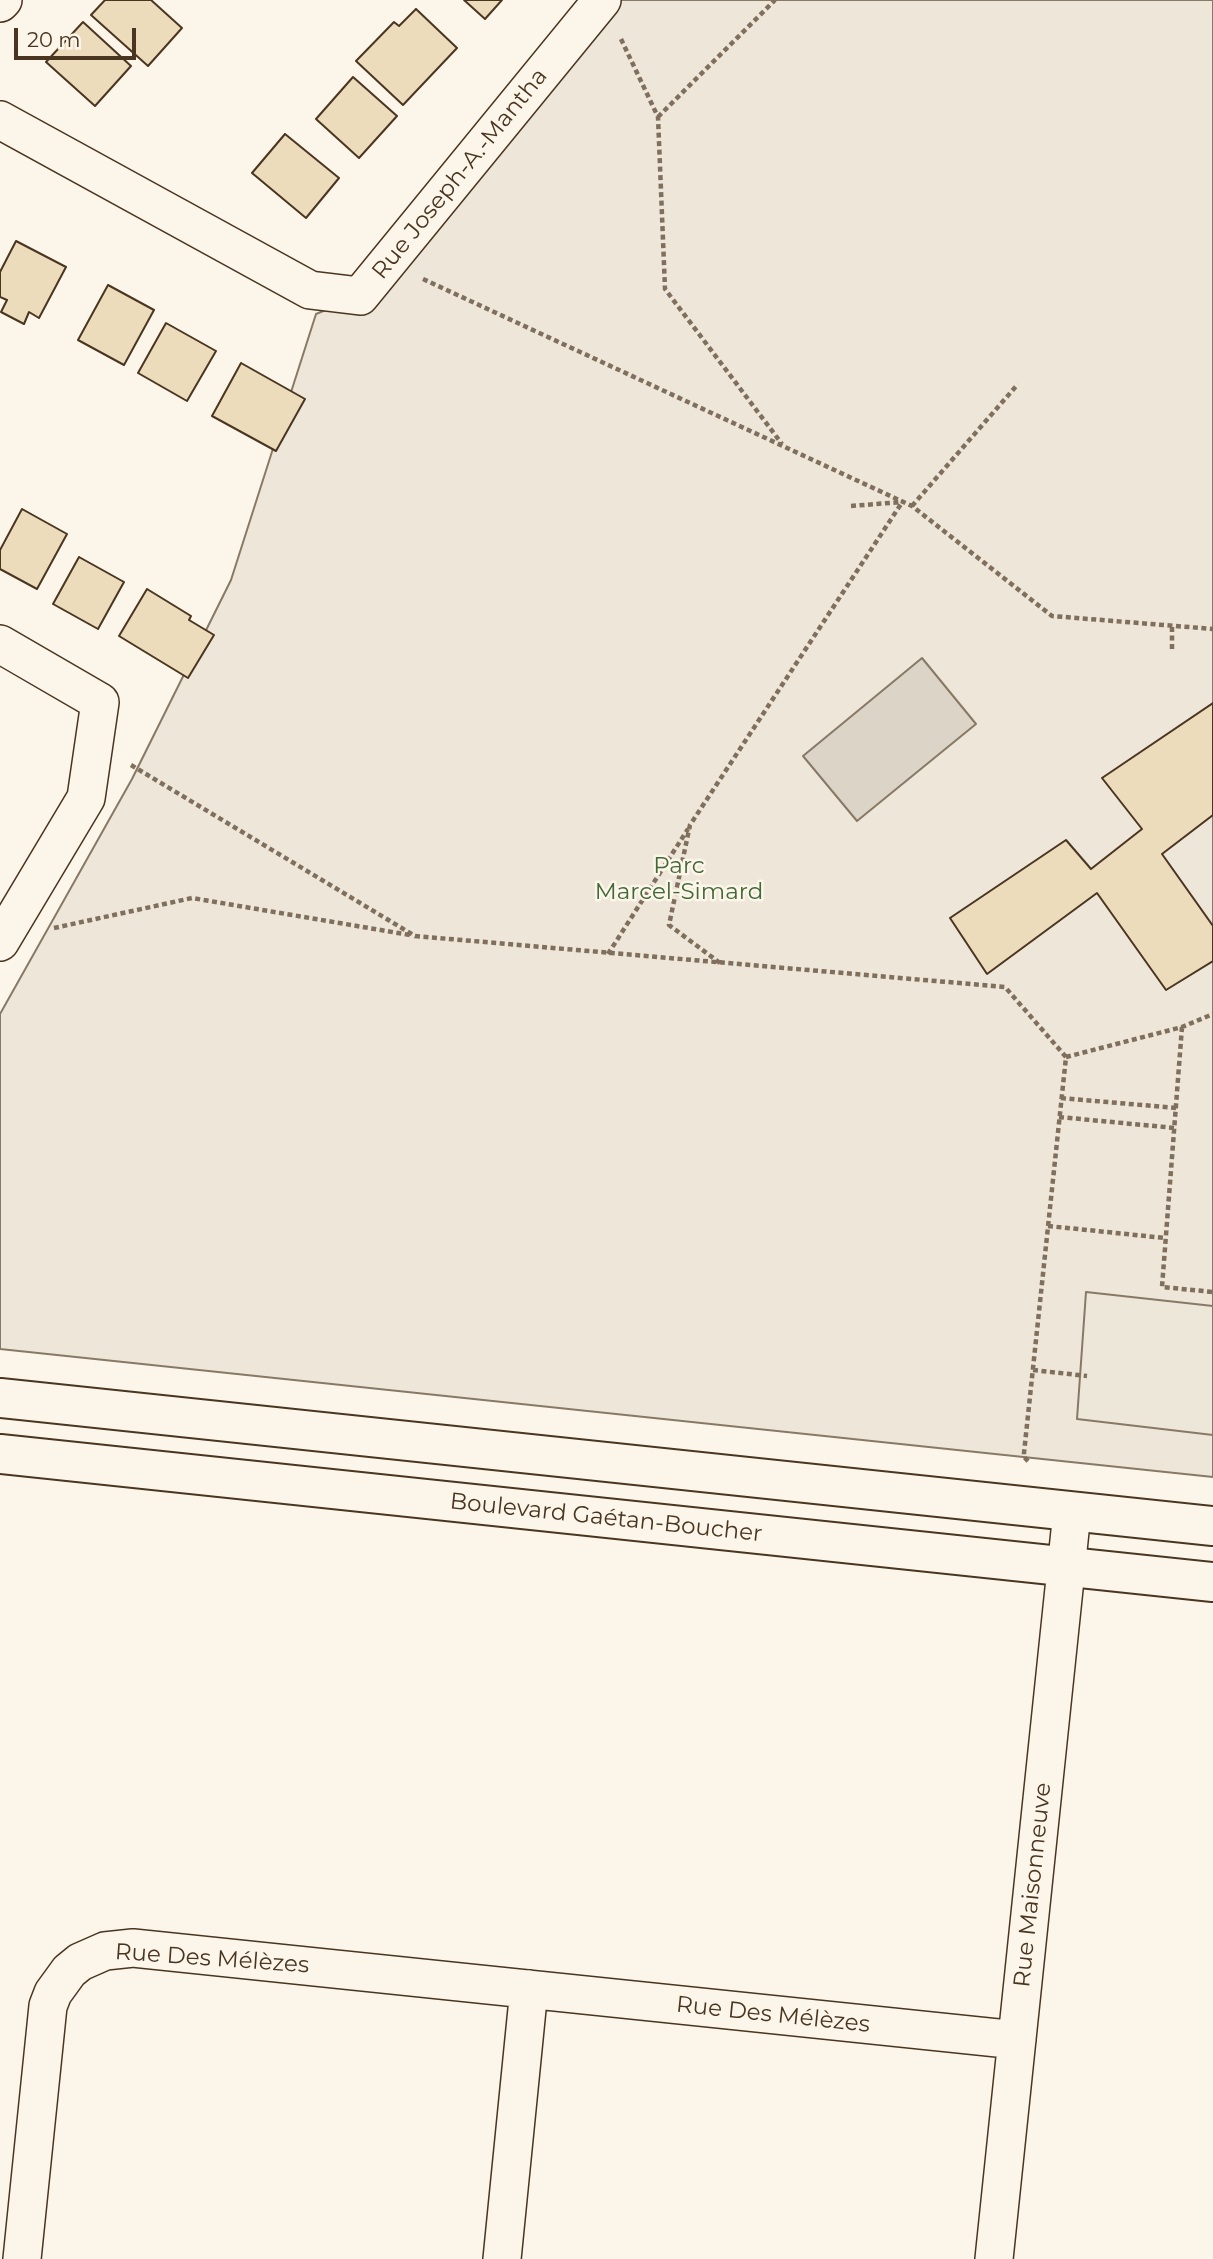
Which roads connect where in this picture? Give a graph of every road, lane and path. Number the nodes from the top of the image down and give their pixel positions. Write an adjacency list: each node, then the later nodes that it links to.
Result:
1 (602, 0): 6 (street, Rue Joseph-A.-Mantha)
2 (775, 0): 4 (path)
3 (619, 35): 4 (path)
4 (658, 117): 8 (path)
5 (0, 120): 6 (street, Rue Joseph-A.-Mantha)
6 (388, 262): 8 (path)
7 (1018, 384): 11 (path)
8 (782, 446): 9 (path)
9 (903, 501): 10 (path); 11 (path); 17 (path)
10 (851, 506)
11 (912, 506): 12 (path)
12 (1172, 626): 13 (path); 15 (path)
13 (1213, 629)
14 (0, 644): 16 (street)
15 (1172, 649)
16 (94, 743): 18 (path); 19 (street)
17 (690, 825): 20 (path); 21 (path)
18 (415, 936): 19 (path); 20 (path)
19 (1, 940)
20 (608, 954): 21 (path)
21 (720, 964): 24 (path)
22 (1213, 1014): 23 (path)
23 (1182, 1027): 24 (path); 26 (path)
24 (1066, 1057): 25 (path)
25 (1061, 1098): 26 (path); 27 (path)
26 (1176, 1108): 28 (path)
27 (1059, 1117): 28 (path); 29 (path)
28 (1175, 1128): 30 (path)
29 (1048, 1226): 30 (path); 32 (path)
30 (1166, 1238): 31 (path)
31 (1213, 1292)
32 (1033, 1370): 33 (path); 36 (path)
33 (1087, 1376)
34 (0, 1398): 37 (street)
35 (0, 1454): 39 (street, Boulevard Gaétan-Boucher)
36 (1030, 1462)
37 (1072, 1512): 38 (street); 39 (street, Rue Maisonneuve)
38 (1213, 1526)
39 (1065, 1567): 40 (street, Boulevard Gaétan-Boucher); 42 (street, Rue Maisonneuve)
40 (1213, 1582)
41 (530, 1989): 42 (street, Rue Des Mélèzes); 43 (street, Rue Des Mélèzes); 44 (street)
42 (1017, 2040): 45 (street, Rue Maisonneuve)
43 (22, 2259)
44 (502, 2259)
45 (994, 2259)

